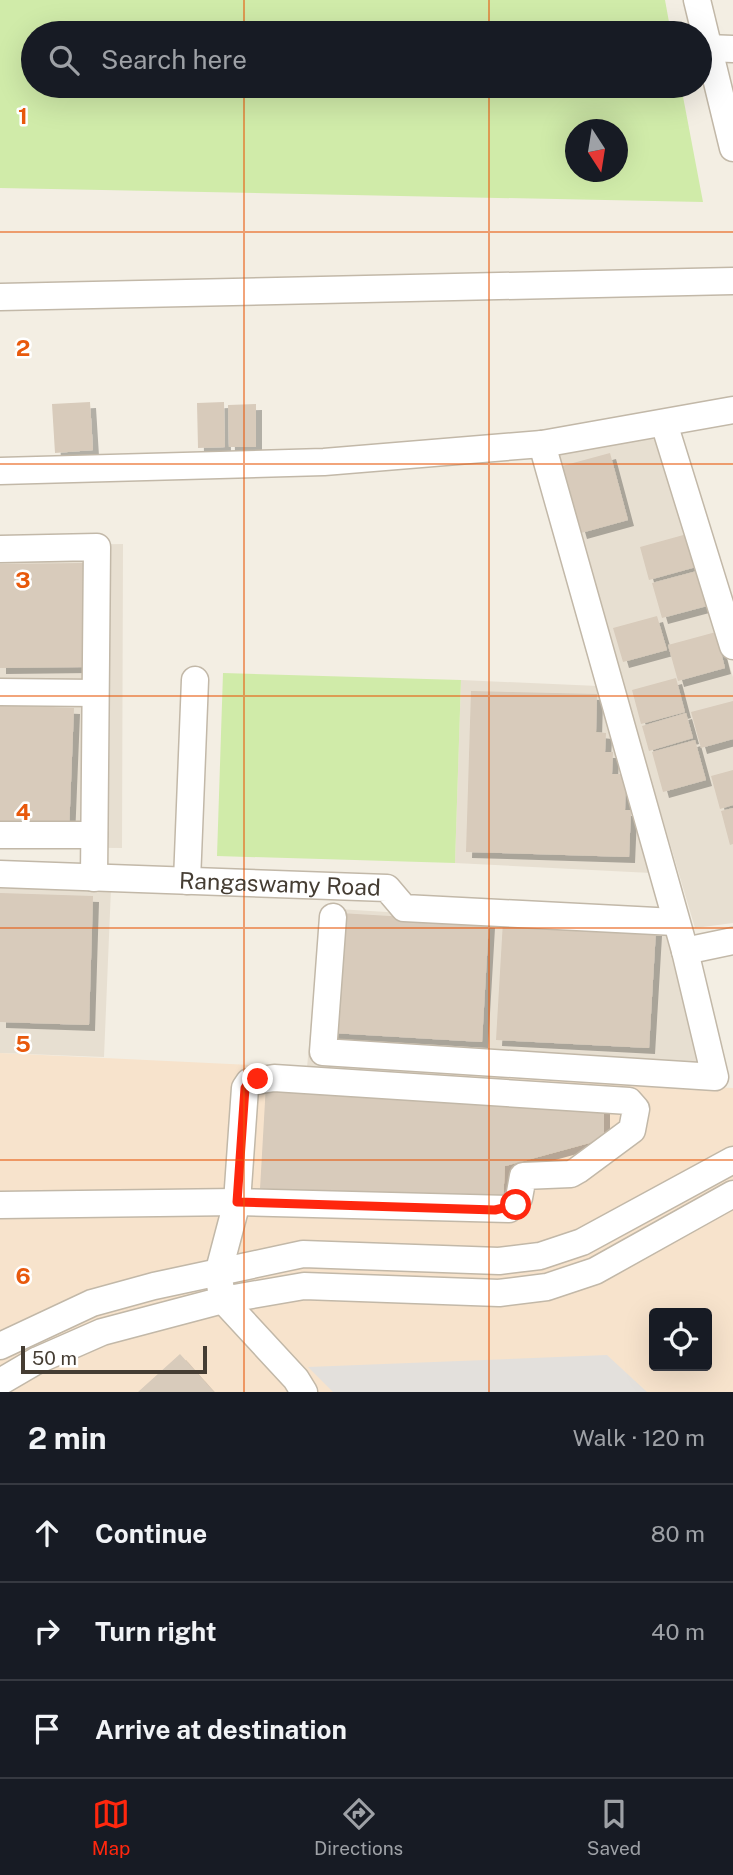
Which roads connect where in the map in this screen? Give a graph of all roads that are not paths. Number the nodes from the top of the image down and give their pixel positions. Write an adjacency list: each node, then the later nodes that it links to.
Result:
1 (697, 0): 2 (street)
2 (701, 21)
3 (712, 48): 4 (street)
4 (733, 49)
5 (712, 67): 6 (street)
6 (733, 148)
7 (733, 281): 8 (street)
8 (0, 297)
9 (733, 410): 10 (street)
10 (664, 423): 11 (street); 14 (street)
11 (542, 444): 12 (street); 24 (street)
12 (0, 471)
13 (0, 549): 17 (street)
14 (733, 646)
15 (195, 680): 22 (street)
16 (0, 692): 17 (street)
17 (95, 694): 19 (street)
18 (0, 835): 19 (street)
19 (94, 835): 21 (street)
20 (0, 874): 21 (street, Rangaswamy Road)
21 (94, 878): 22 (street, Rangaswamy Road)
22 (187, 881): 24 (street, Rangaswamy Road)
23 (333, 917): 26 (street)
24 (675, 922): 26 (street)
25 (733, 941): 26 (street)
26 (685, 951)
27 (733, 1160): 31 (street)
28 (733, 1194): 32 (street)
29 (237, 1202): 29 (street); 30 (street); 31 (street)
30 (0, 1205)
31 (218, 1274): 32 (street); 33 (street)
32 (223, 1300): 34 (street); 35 (street)
33 (0, 1346)
34 (0, 1382)
35 (304, 1392)

